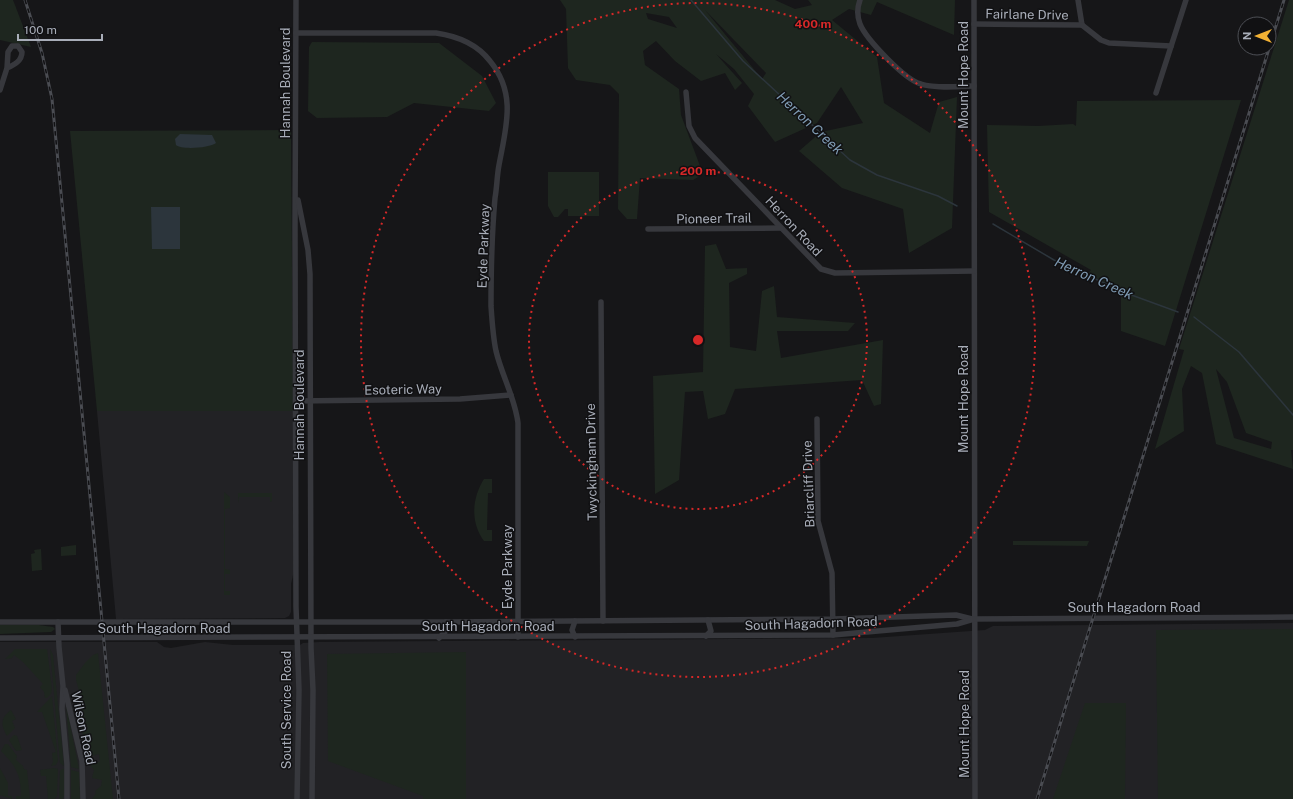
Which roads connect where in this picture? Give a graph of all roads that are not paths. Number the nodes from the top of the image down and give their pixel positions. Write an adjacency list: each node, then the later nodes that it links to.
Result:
1 (296, 0): 8 (street, Hannah Boulevard)
2 (860, 0): 11 (street)
3 (974, 0): 6 (street, Mount Hope Road)
4 (1078, 0): 7 (street)
5 (1186, 0): 9 (street)
6 (974, 24): 7 (street, Fairlane Drive); 11 (street, Mount Hope Road)
7 (1082, 25): 9 (street, Fairlane Drive)
8 (296, 33): 15 (street, Hannah Boulevard); 20 (street, Eyde Parkway)
9 (1171, 46): 14 (street)
10 (7, 68): 12 (street)
11 (974, 86): 18 (street, Mount Hope Road)
12 (0, 90)
13 (686, 92): 16 (street, Herron Road)
14 (1156, 94)
15 (296, 190): 21 (street, Hannah Boulevard); 22 (street, Hannah Boulevard)
16 (781, 228): 17 (street, Pioneer Trail); 18 (street, Herron Road)
17 (648, 229)
18 (974, 271): 26 (street, Mount Hope Road)
19 (601, 302): 29 (street, Twyckingham Drive)
20 (511, 395): 22 (street, Esoteric Way); 35 (street, Eyde Parkway)
21 (296, 401): 22 (street, Esoteric Way); 32 (street, Hannah Boulevard)
22 (310, 401): 33 (street, Hannah Boulevard)
23 (817, 420): 25 (street, Briarcliff Drive)
24 (1293, 617): 26 (street, South Hagadorn Road)
25 (833, 619): 26 (street, South Hagadorn Road); 27 (street, South Hagadorn Road); 36 (street, Briarcliff Drive)
26 (974, 619): 36 (street, South Hagadorn Road); 50 (street, Mount Hope Road)
27 (708, 620): 29 (street, South Hagadorn Road); 37 (street)
28 (575, 621): 29 (street, South Hagadorn Road); 35 (street, South Hagadorn Road); 39 (street)
29 (603, 621)
30 (0, 622): 31 (street, South Hagadorn Road)
31 (58, 622): 32 (street, South Hagadorn Road); 41 (street, Wilson Road)
32 (297, 622): 33 (street, South Hagadorn Road); 44 (street, South Service Road)
33 (311, 622): 34 (street, South Hagadorn Road); 42 (street, Hannah Boulevard)
34 (446, 622): 35 (street, South Hagadorn Road); 43 (street)
35 (518, 622): 38 (street, Eyde Parkway)
36 (832, 635): 37 (street, South Hagadorn Road)
37 (706, 636): 39 (street, South Hagadorn Road)
38 (518, 637): 39 (street, South Hagadorn Road); 43 (street, South Hagadorn Road)
39 (575, 637)
40 (0, 638): 41 (street, South Hagadorn Road)
41 (58, 638): 44 (street, South Hagadorn Road); 45 (street, Wilson Road)
42 (311, 638): 43 (street, South Hagadorn Road); 44 (street, South Hagadorn Road); 49 (street, Hannah Boulevard)
43 (439, 638)
44 (297, 639): 48 (street, South Service Road)
45 (63, 686): 46 (street, Wilson Road); 47 (street, Wilson Road)
46 (67, 799)
47 (83, 799)
48 (297, 799)
49 (312, 799)
50 (975, 799)

